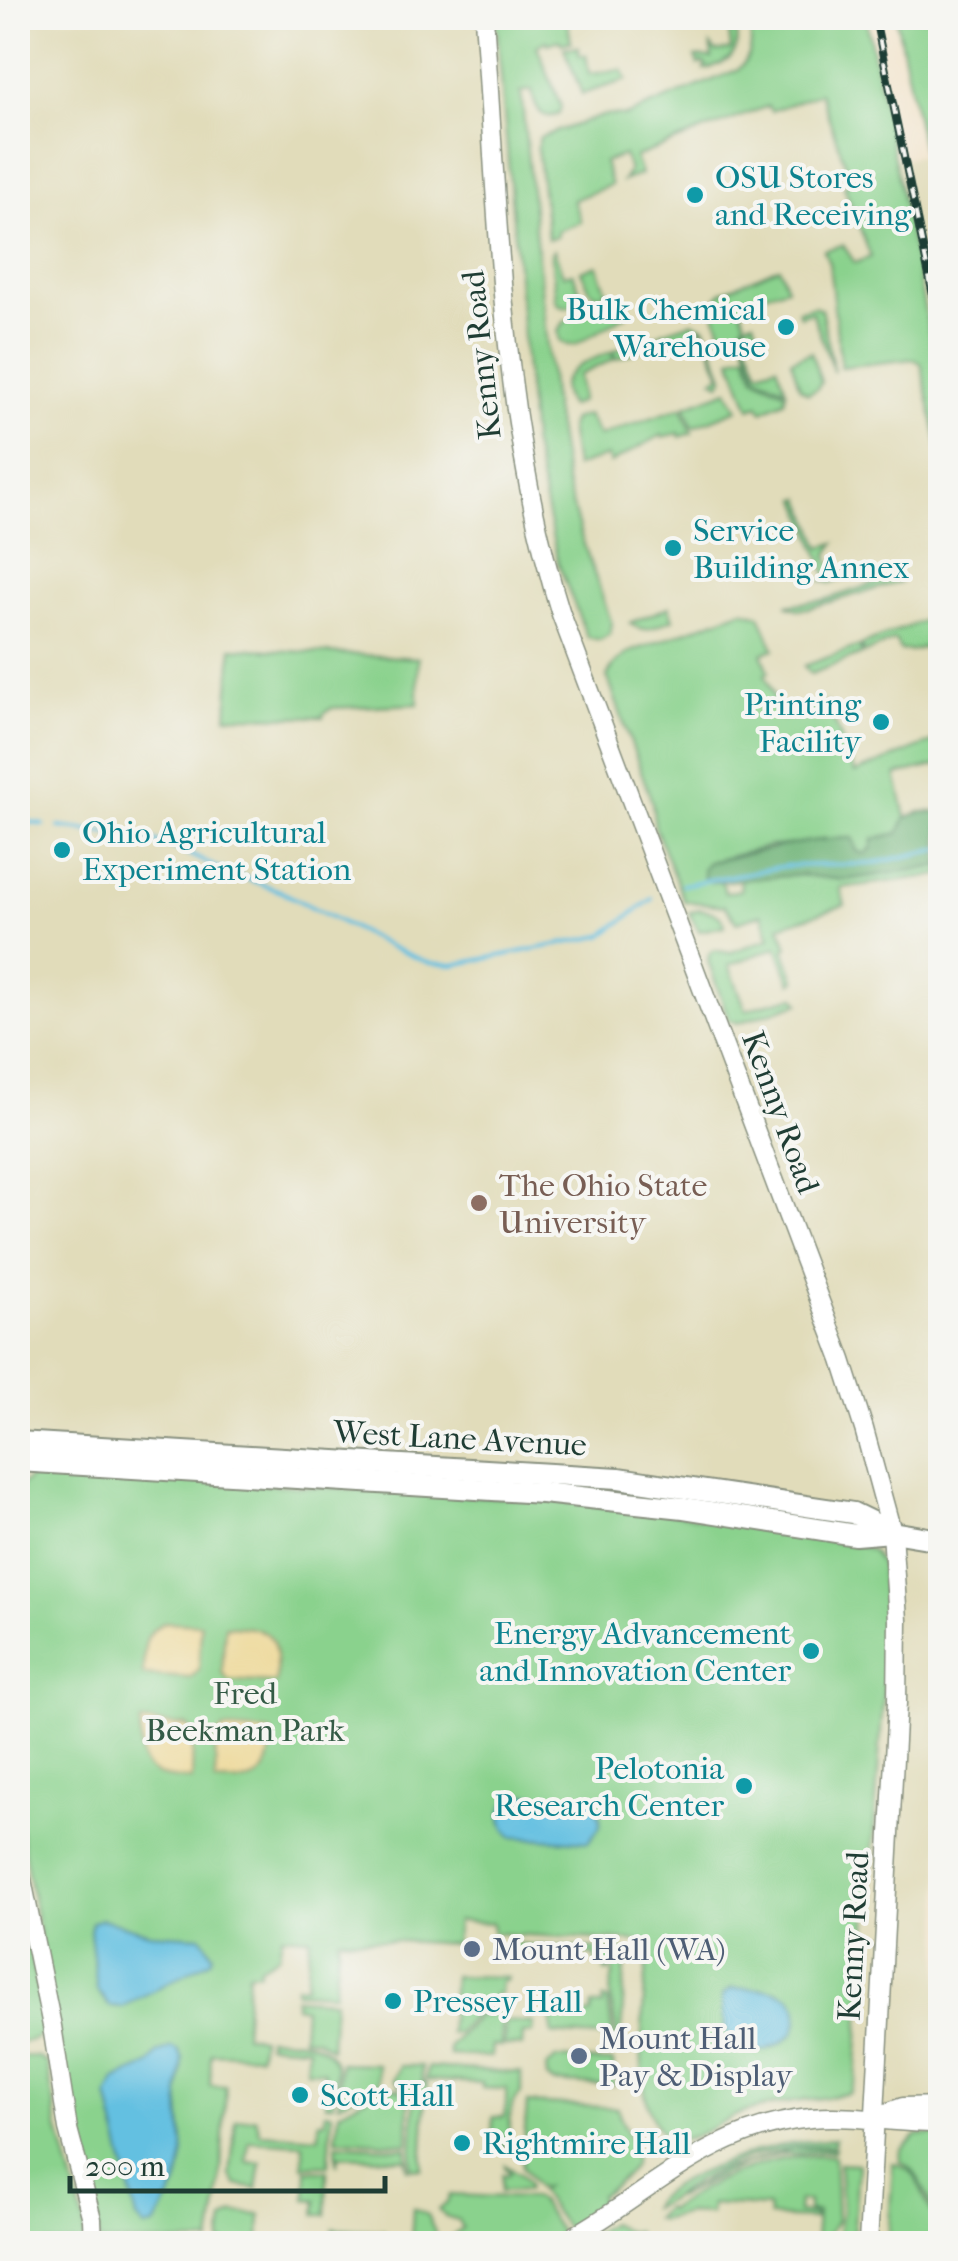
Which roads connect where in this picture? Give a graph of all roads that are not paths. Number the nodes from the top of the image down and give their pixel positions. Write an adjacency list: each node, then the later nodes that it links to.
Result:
1 (484, 18): 4 (street, Kenny Road)
2 (18, 1442): 4 (main road, West Lane Avenue)
3 (18, 1461): 4 (main road, West Lane Avenue)
4 (892, 1532): 5 (main road, West Lane Avenue); 8 (street, Kenny Road)
5 (940, 1540)
6 (18, 1860): 10 (street)
7 (940, 2106): 8 (street)
8 (874, 2117): 9 (street); 11 (street); 12 (street, Kenny Road)
9 (940, 2123)
10 (93, 2244)
11 (560, 2244)
12 (868, 2244)

